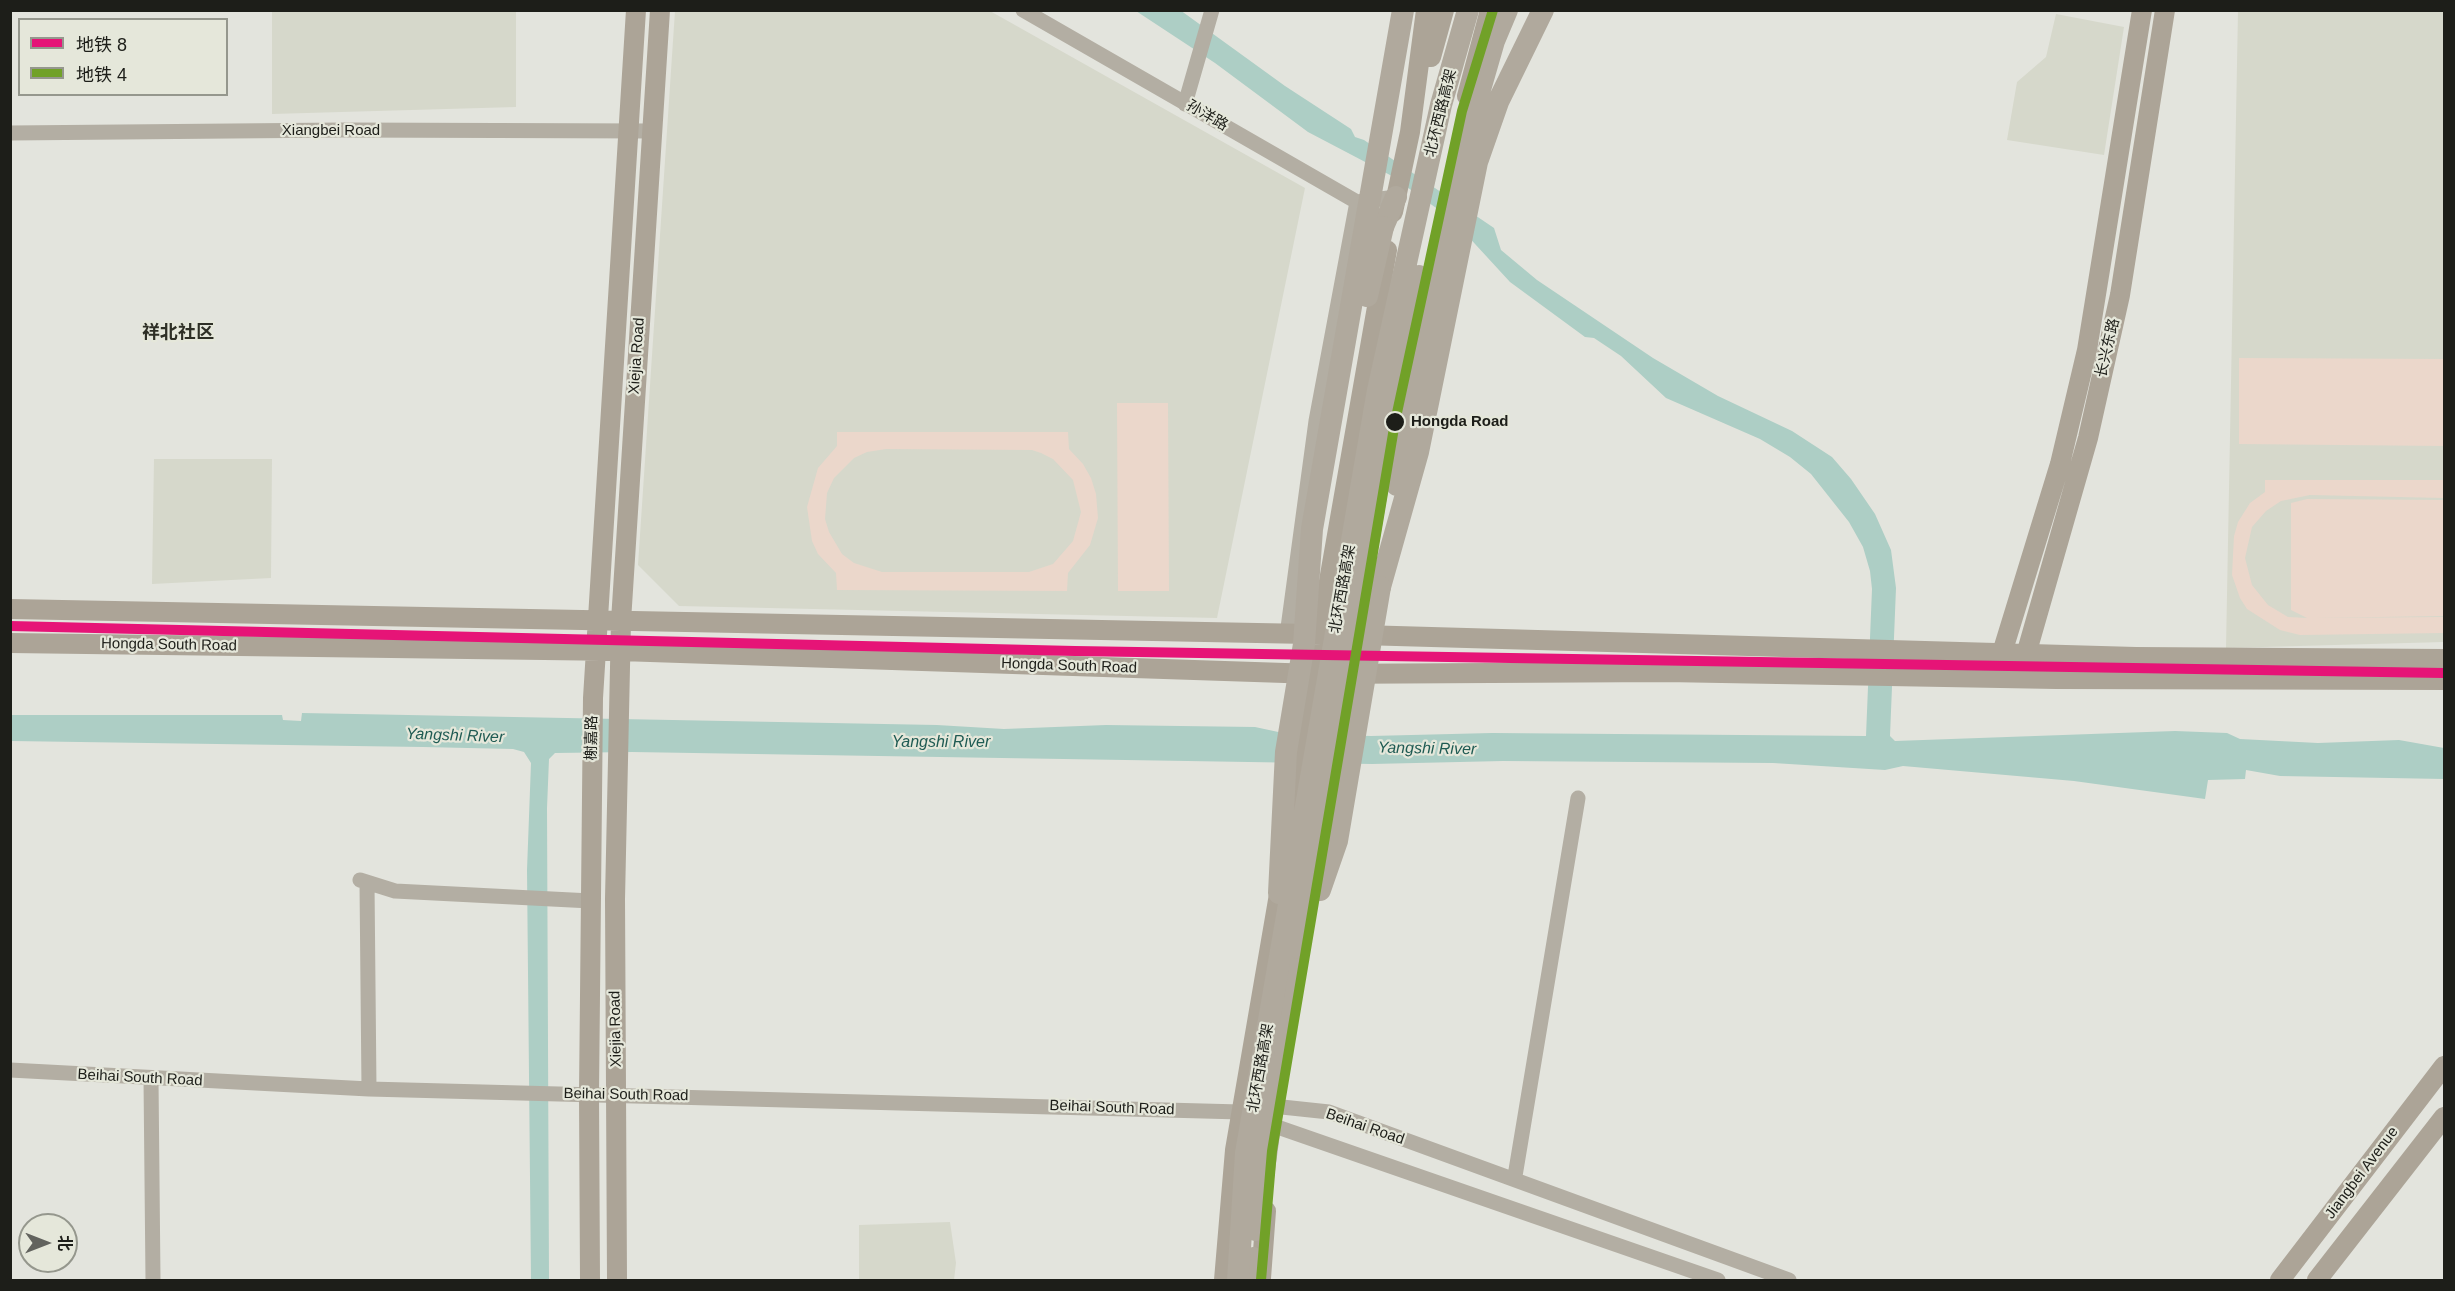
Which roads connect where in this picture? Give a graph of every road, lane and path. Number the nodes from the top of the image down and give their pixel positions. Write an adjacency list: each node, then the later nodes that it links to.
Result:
1 (636, 10): 16 (main road, Xiejia Road)
2 (660, 10): 17 (main road, Xiejia Road)
3 (1023, 10): 15 (street, 孙洋路)
4 (1403, 10): 27 (highway, bridge)
5 (1426, 10): 18 (main road)
6 (1444, 10): 18 (main road)
7 (1468, 10): 46 (highway, 北环西路高架, bridge)
8 (1481, 10): 45 (highway, 北环西路高架, bridge)
9 (1490, 10): 26 (main road)
10 (1507, 10): 22 (highway)
11 (1543, 10): 22 (highway)
12 (2142, 10): 31 (main road, 长兴东路)
13 (2165, 10): 32 (main road, 长兴东路)
14 (1210, 17): 15 (street)
15 (1185, 104): 21 (street, 孙洋路)
16 (628, 131): 17 (street, Xiangbei Road); 19 (street, Xiangbei Road); 24 (main road, Xiejia Road)
17 (651, 131): 25 (main road, Xiejia Road)
18 (1410, 132): 20 (main road)
19 (10, 133)
20 (1396, 197): 21 (street); 27 (main road); 27 (highway, bridge)
21 (1357, 202): 27 (street)
22 (1380, 587): 45 (highway, bridge)
23 (10, 609): 24 (main road)
24 (596, 621): 25 (main road); 29 (main road, Xiejia Road)
25 (621, 621): 27 (main road); 30 (main road, Xiejia Road)
26 (1361, 635): 27 (main road); 31 (main road); 35 (main road)
27 (1304, 638): 34 (main road); 46 (highway, bridge)
28 (10, 643): 29 (main road, Hongda South Road)
29 (595, 651): 30 (main road, Hongda South Road); 39 (main road, Xiejia Road)
30 (620, 651): 34 (main road, Hongda South Road); 40 (main road, Xiejia Road)
31 (2000, 653): 32 (main road); 36 (main road, 长兴东路)
32 (2026, 654): 33 (main road); 37 (main road, 长兴东路)
33 (2445, 659)
34 (1315, 674): 35 (main road, Hongda South Road); 54 (main road)
35 (1355, 674): 36 (main road, Hongda South Road); 53 (main road)
36 (1996, 678): 37 (main road)
37 (2019, 679): 38 (main road)
38 (2445, 680)
39 (593, 698): 41 (main road, 榭嘉路)
40 (619, 703): 42 (main road, 榭嘉路)
41 (592, 777): 44 (main road, Xiejia Road)
42 (617, 777): 52 (main road, Xiejia Road)
43 (1578, 798): 57 (street)
44 (586, 900): 50 (street); 51 (main road, Xiejia Road)
45 (1299, 948): 63 (highway, 北环西路高架, bridge)
46 (1276, 979): 62 (highway, 北环西路高架, bridge)
47 (2445, 1066): 67 (main road, Jiangbei Avenue)
48 (10, 1070): 49 (street, Beihai South Road)
49 (151, 1079): 50 (street, Beihai South Road); 58 (street)
50 (369, 1089): 51 (street, Beihai South Road)
51 (584, 1094): 52 (street, Beihai South Road); 59 (main road, Xiejia Road)
52 (617, 1095): 54 (street, Beihai South Road); 60 (main road, Xiejia Road)
53 (1282, 1107): 54 (street, Beihai Road); 56 (main road); 66 (street, Beihai Road)
54 (1241, 1112): 56 (street, Beihai Road); 61 (main road)
55 (2445, 1117): 68 (main road, Jiangbei Avenue)
56 (1279, 1129): 64 (main road); 65 (street, Beihai Road)
57 (1515, 1176)
58 (153, 1281)
59 (590, 1281)
60 (617, 1281)
61 (1224, 1281)
62 (1238, 1281)
63 (1251, 1281)
64 (1260, 1281)
65 (1718, 1281)
66 (1789, 1281)
67 (2280, 1281)
68 (2317, 1281)

